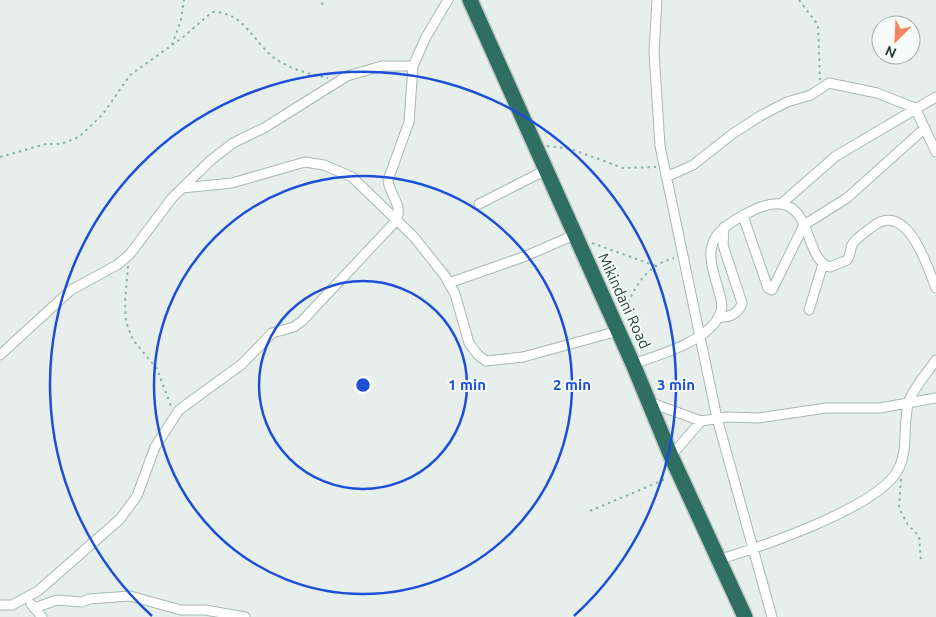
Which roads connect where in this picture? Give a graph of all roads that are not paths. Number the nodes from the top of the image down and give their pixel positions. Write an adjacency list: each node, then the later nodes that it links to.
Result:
1 (448, 0): 4 (street)
2 (470, 0): 9 (highway, Mikindani Road)
3 (657, 0): 10 (street)
4 (413, 66): 11 (street); 15 (street)
5 (936, 97): 6 (street)
6 (915, 108): 7 (street); 10 (street); 13 (street)
7 (925, 128): 8 (street); 16 (street)
8 (936, 152)
9 (546, 170): 12 (street); 18 (highway, Mikindani Road)
10 (666, 177): 25 (street)
11 (182, 188): 15 (street); 26 (street)
12 (479, 204)
13 (780, 204): 14 (street); 16 (street)
14 (743, 216): 16 (street); 17 (street)
15 (397, 219): 20 (street); 37 (street)
16 (804, 225): 19 (street)
17 (724, 227): 23 (street); 23 (street)
18 (574, 235): 20 (street); 24 (highway, Mikindani Road)
19 (823, 264): 21 (street); 22 (street)
20 (449, 283): 24 (street)
21 (936, 288)
22 (809, 310)
23 (718, 317): 25 (street)
24 (618, 331): 28 (highway, Mikindani Road)
25 (701, 334): 28 (street); 32 (street)
26 (0, 355)
27 (936, 360): 31 (street)
28 (633, 364): 30 (highway, Mikindani Road)
29 (936, 398): 31 (street)
30 (649, 402): 33 (street); 34 (highway, Mikindani Road)
31 (909, 402): 32 (street); 35 (street)
32 (717, 418): 33 (street); 35 (street)
33 (701, 421): 34 (street)
34 (671, 456): 36 (highway, Mikindani Road)
35 (755, 548): 36 (street); 43 (street)
36 (718, 560): 42 (highway, Mikindani Road)
37 (25, 598): 38 (street); 39 (street)
38 (0, 605)
39 (34, 608): 40 (street); 41 (street)
40 (42, 617)
41 (245, 617)
42 (745, 617)
43 (772, 617)

